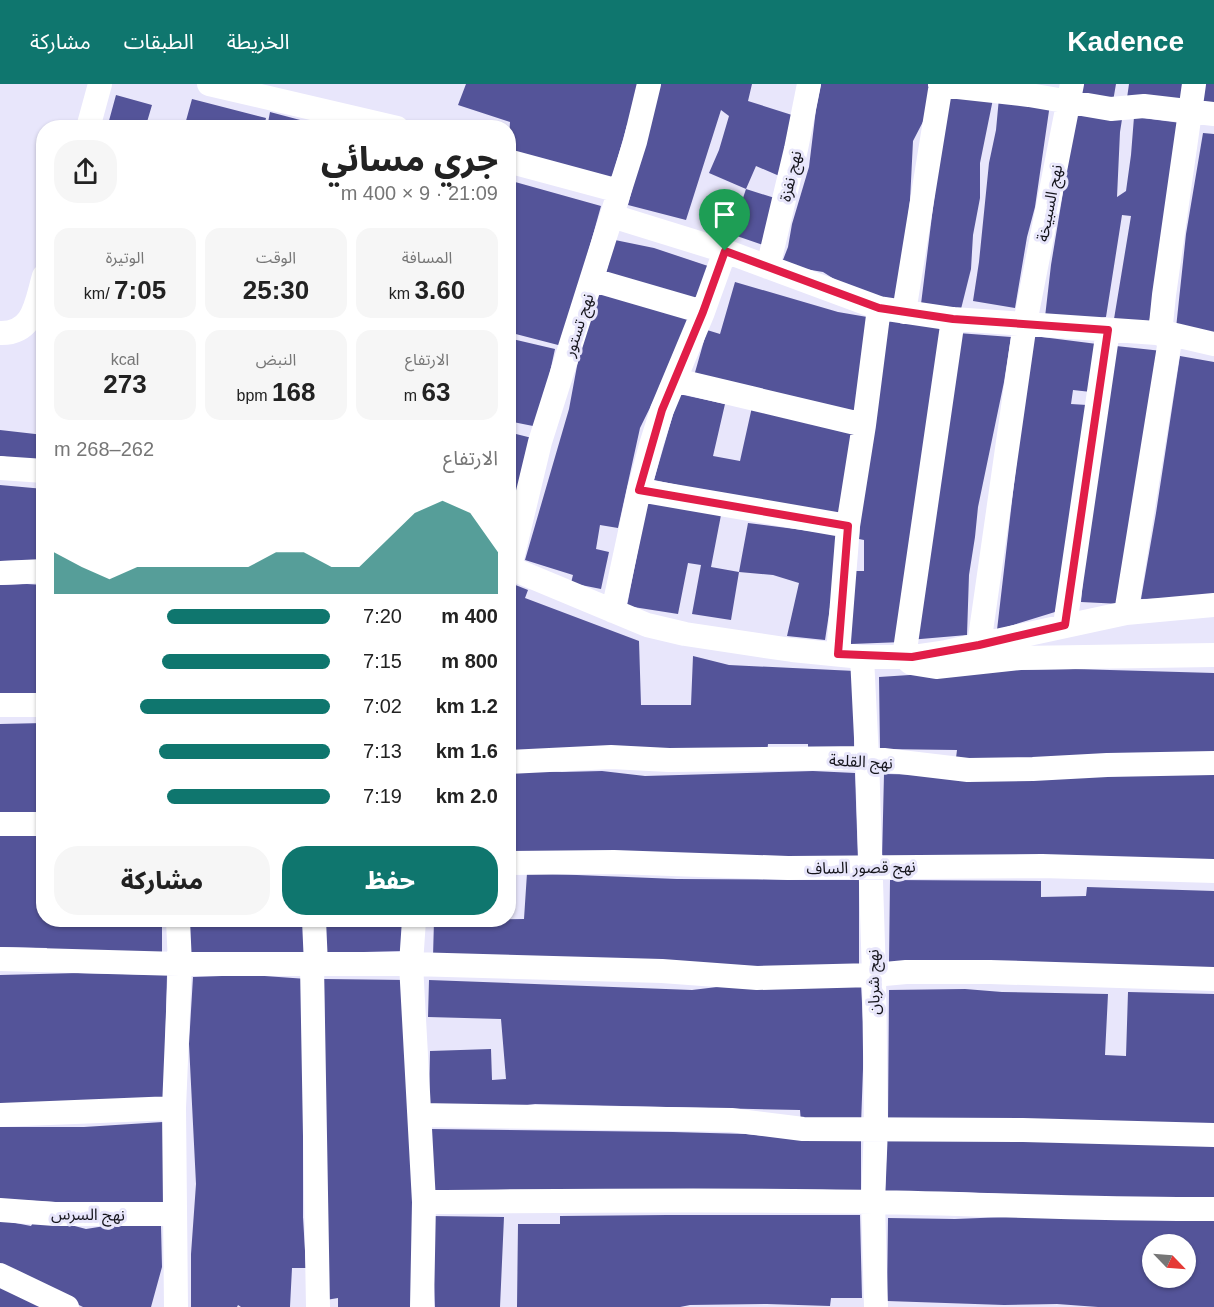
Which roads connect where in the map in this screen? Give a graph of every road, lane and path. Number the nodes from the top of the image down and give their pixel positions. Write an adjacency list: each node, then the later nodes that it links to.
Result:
1 (100, 84): 10 (street)
2 (210, 84): 11 (street)
3 (649, 84): 13 (street, نهج تستور)
4 (809, 84): 16 (street, نهج نفزة)
5 (1194, 84): 8 (street)
6 (940, 85): 7 (street); 21 (street)
7 (1071, 93): 8 (street); 23 (street, نهج السبيخة)
8 (1190, 111): 9 (street); 26 (street)
9 (1214, 114)
10 (90, 120)
11 (365, 120)
12 (516, 163): 13 (street)
13 (620, 191): 14 (street, نهج تستور)
14 (612, 216): 15 (street); 17 (street, نهج تستور)
15 (725, 251): 16 (street); 20 (street)
16 (768, 267): 19 (street)
17 (592, 280): 20 (street); 34 (street, نهج تستور)
18 (36, 301): 25 (street)
19 (879, 308): 21 (street); 29 (street, نهج شربان)
20 (703, 312): 28 (street)
21 (904, 312): 22 (street)
22 (953, 319): 23 (street); 45 (street)
23 (1025, 323): 24 (street); 42 (street, نهج السبيخة)
24 (1108, 330): 26 (street); 41 (street)
25 (0, 333)
26 (1165, 334): 27 (street); 40 (street)
27 (1214, 344)
28 (675, 380): 29 (street); 32 (street)
29 (864, 425): 33 (street, نهج شربان)
30 (0, 468): 31 (street)
31 (36, 470)
32 (639, 490): 33 (street); 39 (street)
33 (848, 526): 44 (street, نهج شربان)
34 (516, 539)
35 (516, 570): 39 (street)
36 (36, 571): 37 (street)
37 (0, 573)
38 (1214, 605): 40 (street)
39 (613, 611): 44 (street)
40 (1126, 613): 41 (street)
41 (1065, 625): 42 (street)
42 (979, 645): 45 (street)
43 (1214, 655): 45 (street)
44 (850, 656): 45 (street); 48 (street, نهج شربان)
45 (904, 657)
46 (0, 705): 47 (street)
47 (36, 705)
48 (867, 758): 49 (street, نهج القلعة); 50 (street, نهج القلعة); 54 (street, نهج شربان)
49 (516, 762)
50 (1214, 763)
51 (0, 824): 52 (street)
52 (36, 824)
53 (516, 863): 54 (street, نهج قصور الساف)
54 (870, 867): 55 (street, نهج قصور الساف); 63 (street, نهج شربان)
55 (1214, 871)
56 (178, 927): 60 (street)
57 (314, 927): 62 (street)
58 (414, 927): 61 (street)
59 (0, 959): 60 (street)
60 (180, 964): 62 (street); 65 (street)
61 (411, 964): 62 (street); 63 (street); 67 (street)
62 (314, 965): 78 (street)
63 (874, 975): 64 (street); 68 (street, نهج شربان)
64 (1214, 979)
65 (174, 1108): 66 (street); 74 (street)
66 (0, 1115)
67 (420, 1115): 68 (street); 70 (street)
68 (876, 1128): 69 (street); 71 (street, نهج شربان)
69 (1214, 1135)
70 (423, 1202): 71 (street); 79 (street)
71 (873, 1202): 72 (street); 80 (street, نهج شربان)
72 (1214, 1209)
73 (0, 1210): 74 (street, نهج السرس)
74 (176, 1214): 77 (street)
75 (0, 1275): 76 (street)
76 (67, 1307)
77 (176, 1307)
78 (318, 1307)
79 (422, 1307)
80 (876, 1307)

